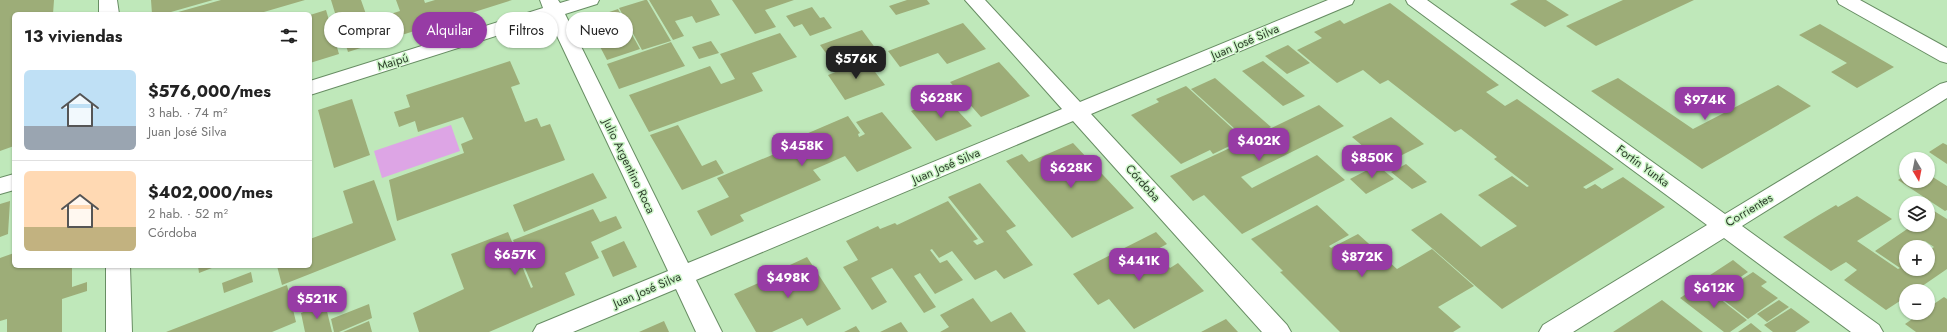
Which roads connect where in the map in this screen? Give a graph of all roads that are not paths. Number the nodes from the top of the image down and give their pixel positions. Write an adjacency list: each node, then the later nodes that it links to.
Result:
1 (108, 0): 8 (street)
2 (590, 0): 7 (street, Maipú)
3 (974, 0): 12 (street, Córdoba)
4 (1345, 0): 12 (street, Juan José Silva)
5 (1415, 0): 15 (street, Fortín Yunka)
6 (1846, 0): 9 (street)
7 (552, 6): 10 (street, Maipú); 17 (street, Julio Argentino Roca)
8 (109, 12)
9 (1947, 56)
10 (312, 87)
11 (1947, 89): 15 (street, Corrientes)
12 (1077, 111): 17 (street, Juan José Silva); 21 (street, Córdoba)
13 (12, 183): 14 (street)
14 (0, 186)
15 (1723, 225): 22 (street, Corrientes); 23 (street, Fortín Yunka)
16 (118, 268): 18 (street)
17 (682, 276): 19 (street, Juan José Silva); 20 (street, Julio Argentino Roca)
18 (119, 332)
19 (546, 332)
20 (709, 332)
21 (1278, 332)
22 (1552, 332)
23 (1870, 332)

